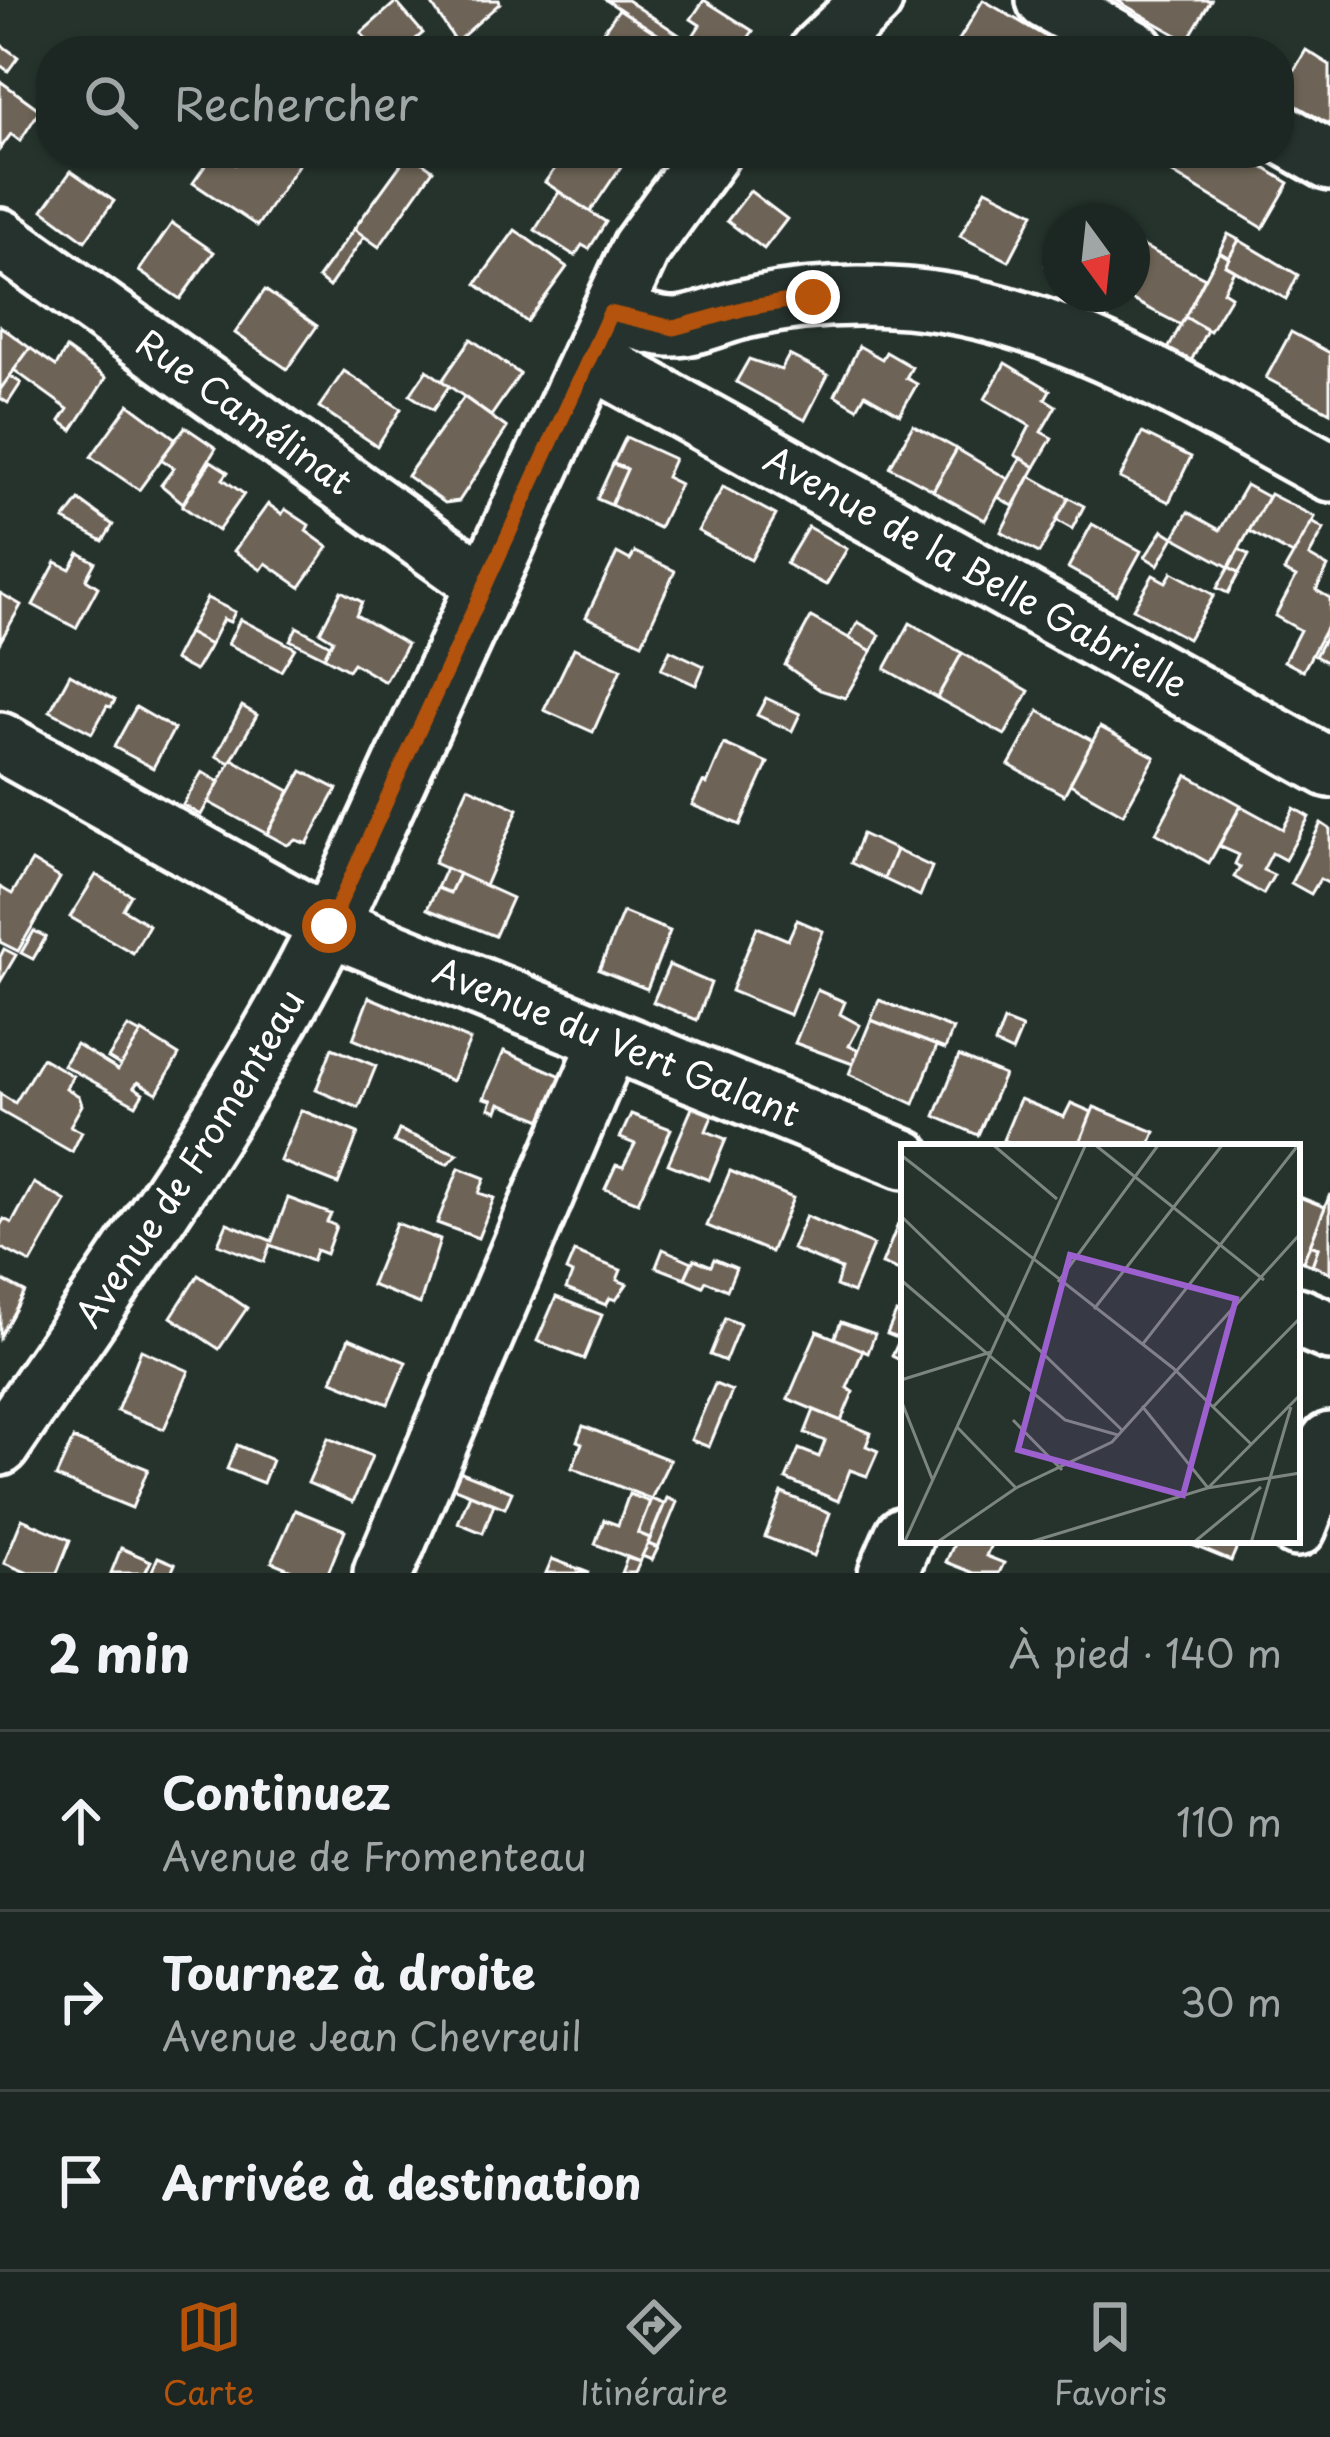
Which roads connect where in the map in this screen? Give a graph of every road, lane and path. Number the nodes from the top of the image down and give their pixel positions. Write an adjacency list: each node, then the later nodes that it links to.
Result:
1 (873, 0): 3 (street)
2 (1046, 0): 4 (street)
3 (835, 36)
4 (1110, 36)
5 (1294, 141): 6 (street)
6 (1330, 161)
7 (699, 168): 9 (street, Avenue de Fromenteau)
8 (0, 238): 11 (street, Rue Camélinat)
9 (617, 342): 10 (street); 11 (street, Avenue de Fromenteau); 13 (street, Avenue de la Belle Gabrielle)
10 (1330, 472)
11 (487, 585): 14 (street, Avenue de Fromenteau)
12 (0, 742): 14 (street, Avenue du Vert Galant)
13 (1330, 768)
14 (329, 926): 15 (street, Avenue du Vert Galant); 20 (street, Avenue de Fromenteau)
15 (608, 1042): 16 (street, Avenue du Vert Galant); 24 (street)
16 (901, 1158)
17 (1300, 1318): 18 (street)
18 (1330, 1330)
19 (1330, 1442): 21 (street)
20 (0, 1446)
21 (1300, 1519)
22 (901, 1543): 25 (street)
23 (1291, 1543): 26 (street)
24 (383, 1573)
25 (888, 1573)
26 (1279, 1573)

